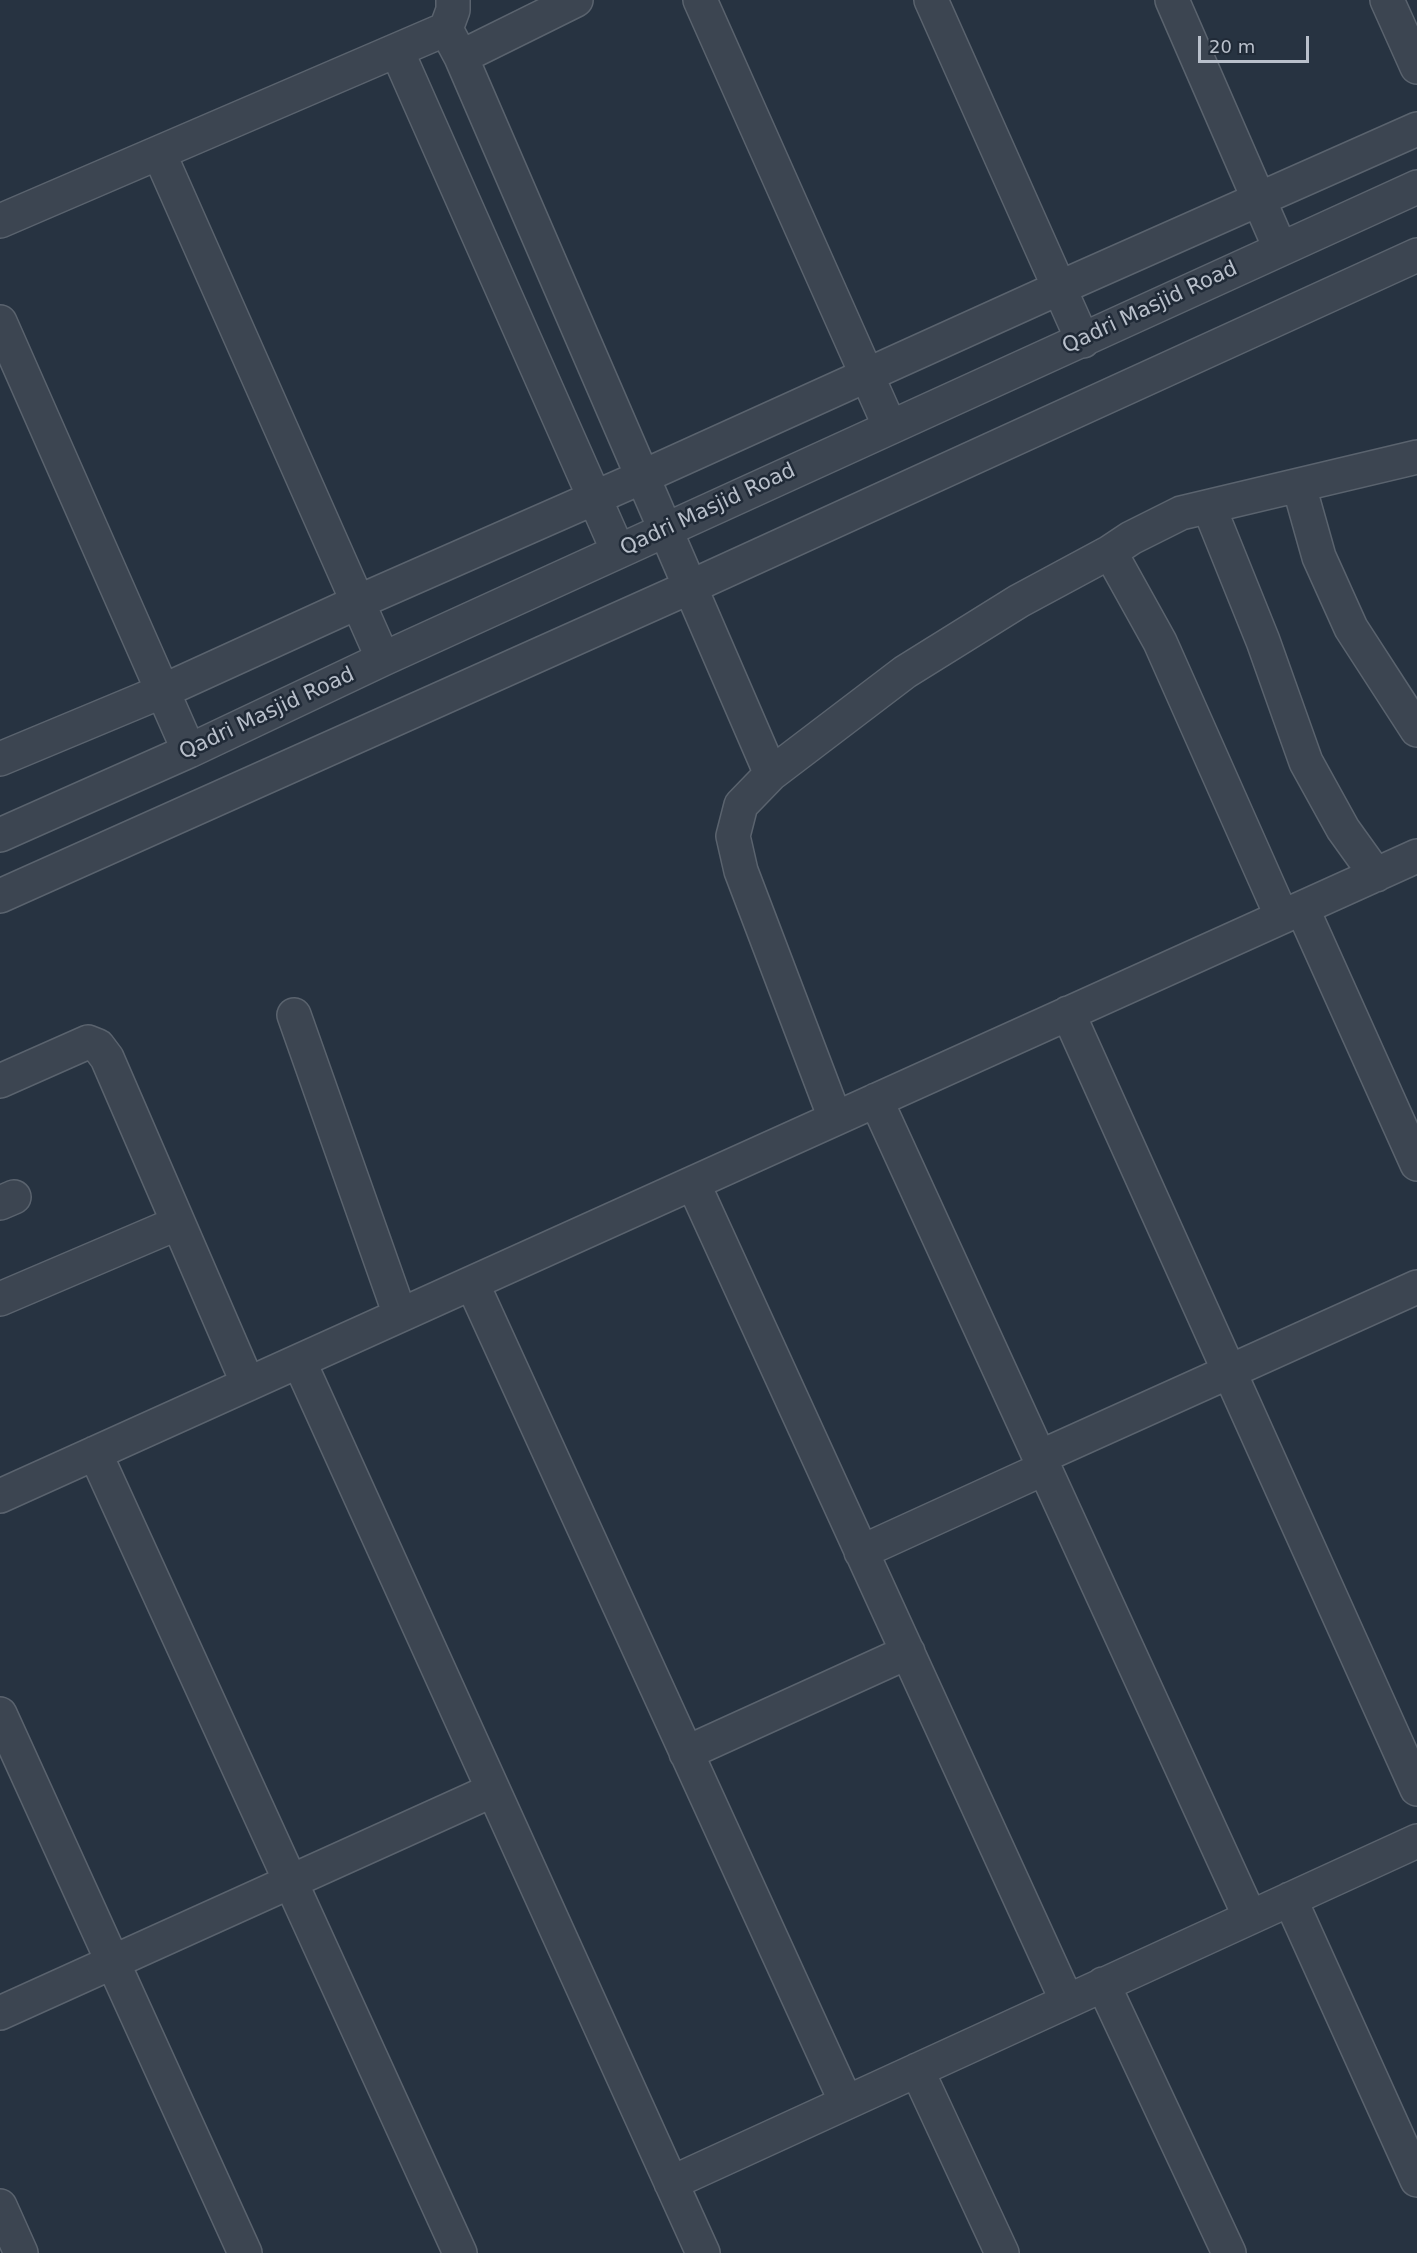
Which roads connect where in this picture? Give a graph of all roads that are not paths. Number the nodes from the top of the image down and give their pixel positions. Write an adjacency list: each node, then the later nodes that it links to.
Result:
1 (576, 0): 6 (street)
2 (700, 0): 19 (street)
3 (931, 0): 16 (street)
4 (1172, 0): 12 (street)
5 (1387, 0): 8 (street)
6 (453, 28): 7 (street); 22 (street)
7 (397, 51): 10 (street); 24 (street)
8 (1417, 67)
9 (1417, 129): 12 (street)
10 (159, 153): 13 (street); 30 (street)
11 (1417, 187): 14 (street, Qadri Masjid Road)
12 (1259, 200): 14 (street); 16 (street)
13 (0, 221)
14 (1280, 248): 18 (street, Qadri Masjid Road)
15 (1417, 255): 29 (street)
16 (1059, 288): 18 (street); 19 (street)
17 (0, 322): 32 (street)
18 (1083, 341): 20 (street, Qadri Masjid Road)
19 (867, 376): 20 (street); 22 (street)
20 (890, 427): 26 (street, Qadri Masjid Road)
21 (1417, 457): 23 (street)
22 (642, 477): 24 (street); 26 (street)
23 (1299, 486): 25 (street); 33 (street)
24 (594, 497): 27 (street); 30 (street)
25 (1209, 507): 28 (street); 39 (street)
26 (665, 530): 27 (street, Qadri Masjid Road); 29 (street)
27 (618, 551): 31 (street, Qadri Masjid Road)
28 (1110, 552): 36 (street); 41 (street)
29 (690, 587): 36 (street); 40 (street)
30 (358, 602): 31 (street); 32 (street)
31 (383, 658): 34 (street, Qadri Masjid Road)
32 (163, 691): 34 (street); 35 (street)
33 (1417, 730)
34 (189, 751): 37 (street, Qadri Masjid Road)
35 (0, 759)
36 (771, 774): 46 (street)
37 (0, 835)
38 (1417, 856): 39 (street)
39 (1377, 875): 41 (street)
40 (0, 896)
41 (1292, 913): 42 (street); 47 (street)
42 (1068, 1013): 45 (street); 55 (street)
43 (294, 1015): 53 (street)
44 (0, 1081): 49 (street)
45 (876, 1100): 46 (street); 58 (street)
46 (836, 1118): 48 (street)
47 (1417, 1164)
48 (693, 1183): 50 (street); 60 (street)
49 (178, 1223): 52 (street); 56 (street)
50 (472, 1283): 53 (street); 63 (street)
51 (1417, 1287): 55 (street)
52 (0, 1299)
53 (400, 1315): 54 (street)
54 (299, 1361): 56 (street); 65 (street)
55 (1229, 1372): 58 (street); 64 (street)
56 (248, 1384): 57 (street)
57 (95, 1453): 59 (street); 67 (street)
58 (1042, 1463): 60 (street); 69 (street)
59 (0, 1496)
60 (861, 1552): 61 (street)
61 (908, 1652): 63 (street); 72 (street)
62 (0, 1714): 70 (street)
63 (686, 1753): 75 (street)
64 (1417, 1789)
65 (493, 1790): 67 (street); 77 (street)
66 (1417, 1841): 68 (street)
67 (290, 1881): 70 (street); 81 (street)
68 (1290, 1899): 69 (street); 76 (street)
69 (1250, 1917): 71 (street)
70 (113, 1962): 73 (street); 80 (street)
71 (1103, 1984): 72 (street); 84 (street)
72 (1067, 2001): 74 (street)
73 (0, 2013)
74 (917, 2070): 75 (street); 83 (street)
75 (846, 2102): 77 (street)
76 (1417, 2181)
77 (671, 2183): 82 (street)
78 (0, 2206): 79 (street)
79 (21, 2253)
80 (245, 2253)
81 (460, 2253)
82 (703, 2253)
83 (1002, 2253)
84 (1229, 2253)

